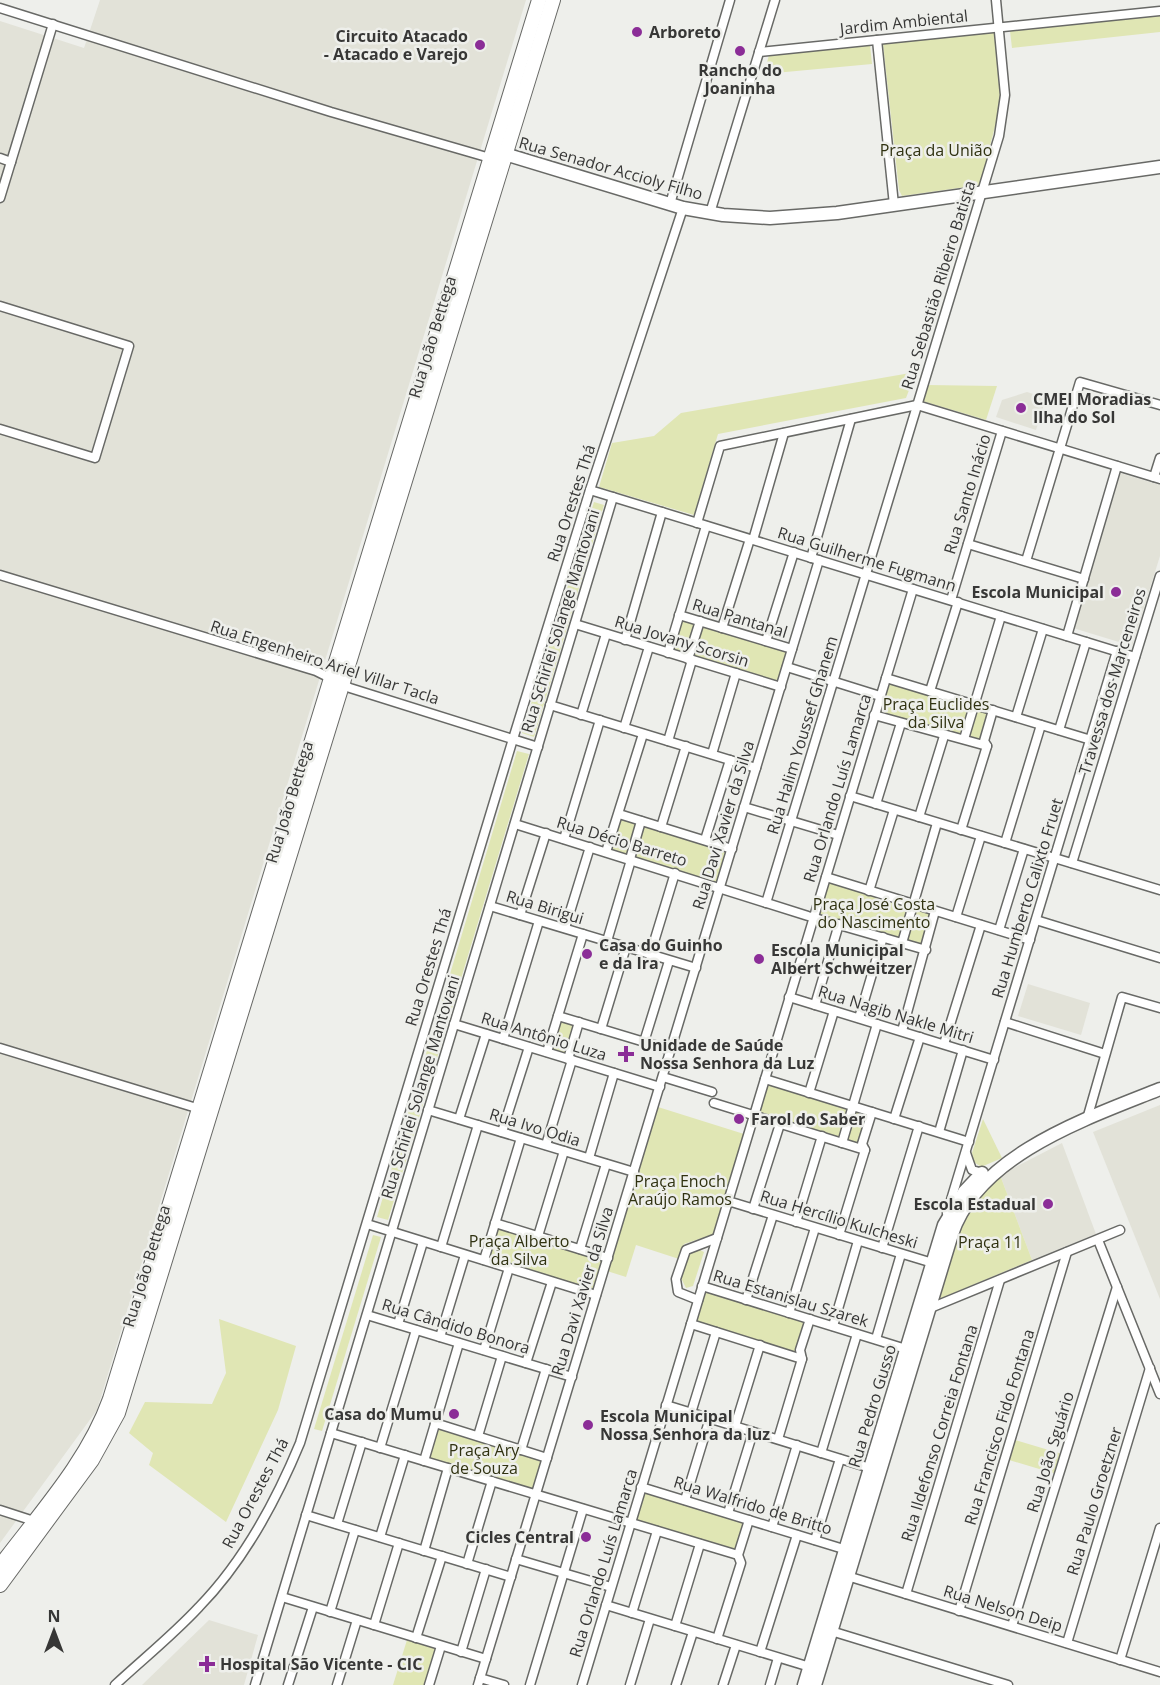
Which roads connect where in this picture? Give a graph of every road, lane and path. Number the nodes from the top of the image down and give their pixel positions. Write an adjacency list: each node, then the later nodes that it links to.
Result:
1 (539, 0): 14 (main road, Rua João Bettega)
2 (553, 0): 12 (main road, Rua João Bettega)
3 (730, 0): 19 (street)
4 (775, 0): 11 (street)
5 (996, 0): 9 (street, Rua Sebastião Ribeiro Batista)
6 (0, 8): 8 (street)
7 (1160, 10): 9 (street, Jardim Ambiental)
8 (52, 24): 14 (street); 15 (street)
9 (999, 27): 10 (street, Jardim Ambiental); 17 (street, Rua Sebastião Ribeiro Batista)
10 (877, 40): 11 (street, Jardim Ambiental); 20 (street)
11 (759, 52): 22 (street)
12 (505, 154): 14 (main road, Rua Senador Accioly Filho); 19 (main road, Rua Senador Accioly Filho); 24 (main road, Rua João Bettega)
13 (0, 158): 15 (street)
14 (490, 158): 24 (main road, Rua João Bettega)
15 (11, 162): 18 (street)
16 (1160, 167): 17 (main road, Rua Senador Accioly Filho)
17 (982, 192): 20 (main road, Rua Senador Accioly Filho); 25 (street, Rua Sebastião Ribeiro Batista)
18 (0, 198)
19 (670, 204): 21 (main road, Rua Senador Accioly Filho)
20 (894, 205): 22 (main road, Rua Senador Accioly Filho)
21 (683, 208): 22 (main road, Rua Senador Accioly Filho); 35 (street, Rua Orestes Thá)
22 (710, 213)
23 (0, 306): 28 (street)
24 (422, 401): 70 (main road, Rua João Bettega)
25 (917, 405): 27 (street); 29 (street); 44 (street, Rua Sebastião Ribeiro Batista)
26 (1160, 405): 31 (street)
27 (851, 419): 30 (street); 42 (street, Rua Davi Xavier da Silva)
28 (0, 429)
29 (1002, 431): 31 (street); 40 (street, Rua Santo Inácio)
30 (784, 433): 38 (street); 39 (street)
31 (1060, 449): 33 (street); 43 (street)
32 (1160, 458): 34 (street)
33 (1118, 466): 34 (street); 47 (street)
34 (1157, 478)
35 (590, 490): 36 (street, Rua Guilherme Fugmann); 88 (street, Rua Orestes Thá)
36 (613, 497): 37 (street, Rua Guilherme Fugmann); 53 (street, Rua Schirlei Solange Mantovani)
37 (662, 512): 38 (street, Rua Guilherme Fugmann); 58 (street)
38 (701, 524): 39 (street, Rua Guilherme Fugmann); 50 (street)
39 (752, 540): 41 (street, Rua Guilherme Fugmann); 54 (street)
40 (968, 544): 43 (street); 49 (street, Rua Santo Inácio)
41 (794, 552): 42 (street, Rua Guilherme Fugmann); 59 (street)
42 (815, 559): 44 (street, Rua Guilherme Fugmann); 62 (street, Rua Davi Xavier da Silva)
43 (1026, 561): 47 (street)
44 (866, 574): 48 (street, Rua Guilherme Fugmann); 71 (street, Rua Halim Youssef Ghanem)
45 (0, 575): 70 (street, Rua Engenheiro Ariel Villar Tacla)
46 (1160, 576): 65 (street, Travessa dos Marceneiros)
47 (1084, 579): 57 (street)
48 (913, 589): 49 (street, Rua Guilherme Fugmann); 69 (street, Rua Orlando Luís Lamarca)
49 (954, 601): 51 (street, Rua Guilherme Fugmann); 73 (street, Rua Santo Inácio)
50 (679, 615): 52 (street, Rua Pantanal); 64 (street)
51 (1001, 616): 55 (street, Rua Guilherme Fugmann); 75 (street)
52 (700, 621): 54 (street, Rua Pantanal); 66 (street)
53 (575, 624): 56 (street, Rua Jovany Scorsin); 76 (street, Rua Schirlei Solange Mantovani)
54 (722, 628): 59 (street, Rua Pantanal)
55 (1043, 629): 57 (street, Rua Guilherme Fugmann); 80 (street)
56 (606, 634): 58 (street, Rua Jovany Scorsin); 78 (street)
57 (1067, 636): 60 (street, Rua Guilherme Fugmann)
58 (625, 640): 61 (street, Rua Jovany Scorsin)
59 (766, 641): 62 (street, Rua Pantanal)
60 (1086, 642): 63 (street, Rua Guilherme Fugmann); 85 (street)
61 (649, 647): 64 (street, Rua Jovany Scorsin); 84 (street)
62 (792, 649): 67 (street, Rua Davi Xavier da Silva)
63 (1117, 651): 65 (street, Rua Guilherme Fugmann); 90 (street, Rua Humberto Calixto Fruet)
64 (668, 652): 66 (street, Rua Jovany Scorsin)
65 (1135, 657): 122 (street, Travessa dos Marceneiros)
66 (690, 659): 68 (street, Rua Jovany Scorsin); 91 (street)
67 (787, 667): 71 (street); 72 (street, Rua Davi Xavier da Silva)
68 (736, 673): 72 (street, Rua Jovany Scorsin); 95 (street)
69 (886, 678): 73 (street); 74 (street, Rua Orlando Luís Lamarca)
70 (337, 681): 88 (street, Rua Engenheiro Ariel Villar Tacla); 186 (main road, Rua João Bettega)
71 (833, 681): 74 (street); 105 (street, Rua Halim Youssef Ghanem)
72 (781, 687): 97 (street, Rua Davi Xavier da Silva)
73 (930, 691): 75 (street)
74 (880, 696): 79 (street, Rua Orlando Luís Lamarca)
75 (974, 704): 77 (street); 89 (street)
76 (550, 705): 78 (street); 93 (street, Rua Schirlei Solange Mantovani)
77 (993, 710): 80 (street); 92 (street)
78 (581, 715): 81 (street)
79 (874, 715): 82 (street); 98 (street, Rua Orlando Luís Lamarca)
80 (1016, 717): 83 (street)
81 (600, 720): 84 (street); 113 (street)
82 (901, 723): 87 (street); 99 (street)
83 (1041, 725): 85 (street); 115 (street)
84 (624, 728): 86 (street)
85 (1059, 730): 90 (street)
86 (643, 734): 91 (street); 102 (street)
87 (944, 736): 89 (street); 103 (street)
88 (513, 739): 93 (street, Rua Engenheiro Ariel Villar Tacla); 216 (street, Rua Orestes Thá)
89 (964, 739): 92 (street)
90 (1090, 740): 120 (street, Rua Humberto Calixto Fruet)
91 (668, 741): 94 (street)
92 (987, 746): 109 (street)
93 (538, 747): 107 (street, Rua Schirlei Solange Mantovani)
94 (686, 747): 95 (street); 108 (street)
95 (712, 754): 96 (street)
96 (730, 760): 97 (street); 114 (street)
97 (756, 768): 100 (street, Rua Davi Xavier da Silva)
98 (850, 796): 99 (street); 111 (street, Rua Orlando Luís Lamarca)
99 (876, 804): 101 (street)
100 (744, 807): 105 (street); 117 (street, Rua Davi Xavier da Silva)
101 (894, 810): 103 (street); 127 (street)
102 (619, 814): 104 (street); 119 (street)
103 (919, 817): 106 (street)
104 (641, 821): 108 (street); 121 (street)
105 (791, 821): 111 (street); 128 (street, Rua Halim Youssef Ghanem)
106 (937, 823): 109 (street); 129 (street)
107 (515, 824): 110 (street, Rua Décio Barreto); 130 (street, Rua Schirlei Solange Mantovani)
108 (661, 827): 114 (street)
109 (961, 830): 112 (street)
110 (546, 833): 113 (street, Rua Décio Barreto); 132 (street)
111 (838, 836): 124 (street, Rua Orlando Luís Lamarca)
112 (981, 836): 115 (street); 134 (street)
113 (564, 839): 116 (street, Rua Décio Barreto)
114 (705, 840): 117 (street)
115 (1005, 843): 118 (street)
116 (590, 847): 119 (street, Rua Décio Barreto); 139 (street)
117 (732, 849): 125 (street, Rua Davi Xavier da Silva)
118 (1024, 849): 120 (street); 140 (street)
119 (606, 852): 121 (street, Rua Décio Barreto)
120 (1055, 858): 122 (street); 135 (street, Rua Humberto Calixto Fruet)
121 (631, 859): 123 (street, Rua Décio Barreto); 144 (street)
122 (1072, 863): 126 (street)
123 (675, 873): 125 (street, Rua Décio Barreto); 148 (street)
124 (826, 877): 127 (street); 133 (street, Rua Orlando Luís Lamarca)
125 (720, 887): 128 (street, Rua Décio Barreto); 151 (street, Rua Davi Xavier da Silva)
126 (1160, 890)
127 (869, 891): 129 (street)
128 (766, 903): 133 (street, Rua Décio Barreto)
129 (913, 904): 131 (street); 145 (street)
130 (490, 906): 132 (street, Rua Birigui); 160 (street, Rua Schirlei Solange Mantovani)
131 (935, 911): 134 (street); 147 (street)
132 (520, 915): 136 (street, Rua Birigui)
133 (814, 916): 137 (street, Rua Décio Barreto); 152 (street, Rua Orlando Luís Lamarca)
134 (956, 917): 138 (street)
135 (1036, 920): 143 (street, Rua Humberto Calixto Fruet); 149 (street)
136 (539, 921): 139 (street, Rua Birigui); 166 (street)
137 (839, 924): 142 (street, Rua Décio Barreto); 153 (street)
138 (981, 925): 140 (street); 168 (street)
139 (565, 928): 141 (street, Rua Birigui)
140 (999, 930): 143 (street)
141 (583, 934): 144 (street, Rua Birigui); 156 (street)
142 (883, 937): 145 (street, Rua Décio Barreto); 157 (street)
143 (1030, 940): 159 (street, Rua Humberto Calixto Fruet)
144 (607, 941): 146 (street, Rua Birigui)
145 (902, 943): 147 (street, Rua Décio Barreto)
146 (626, 947): 148 (street, Rua Birigui); 162 (street)
147 (926, 950): 163 (street)
148 (650, 955): 150 (street, Rua Birigui)
149 (1160, 958)
150 (669, 961): 151 (street, Rua Birigui); 167 (street)
151 (696, 968): 171 (street, Rua Davi Xavier da Silva)
152 (789, 997): 153 (street, Rua Nagib Nakle Mitri); 179 (street, Rua Orlando Luís Lamarca)
153 (815, 1005): 155 (street, Rua Nagib Nakle Mitri)
154 (1160, 1008): 174 (street)
155 (834, 1011): 157 (street, Rua Nagib Nakle Mitri); 183 (street)
156 (558, 1016): 158 (street); 173 (street)
157 (859, 1018): 161 (street, Rua Nagib Nakle Mitri)
158 (579, 1022): 162 (street); 176 (street)
159 (1005, 1022): 174 (street); 175 (street, Rua Humberto Calixto Fruet)
160 (454, 1024): 164 (street, Rua Antônio Luza); 187 (street, Rua Schirlei Solange Mantovani)
161 (878, 1024): 163 (street, Rua Nagib Nakle Mitri); 185 (street)
162 (601, 1029): 167 (street)
163 (902, 1032): 165 (street, Rua Nagib Nakle Mitri)
164 (486, 1034): 166 (street, Rua Antônio Luza); 190 (street)
165 (920, 1037): 168 (street, Rua Nagib Nakle Mitri); 191 (street)
166 (503, 1039): 169 (street, Rua Antônio Luza)
167 (644, 1042): 171 (street)
168 (944, 1044): 172 (street, Rua Nagib Nakle Mitri)
169 (529, 1047): 173 (street, Rua Antônio Luza); 196 (street)
170 (0, 1048): 186 (street)
171 (671, 1050): 178 (street, Rua Davi Xavier da Silva)
172 (963, 1050): 175 (street, Rua Nagib Nakle Mitri); 197 (street)
173 (547, 1052): 176 (street, Rua Antônio Luza)
174 (1106, 1054): 192 (street)
175 (994, 1059): 200 (street, Rua Humberto Calixto Fruet)
176 (570, 1060): 177 (street, Rua Antônio Luza); 202 (street)
177 (614, 1073): 180 (street, Rua Antônio Luza); 206 (street)
178 (663, 1077): 180 (street, Rua Davi Xavier da Silva); 182 (street)
179 (765, 1079): 183 (street); 189 (street, Rua Orlando Luís Lamarca)
180 (660, 1087): 209 (street, Rua Davi Xavier da Silva)
181 (1160, 1089): 192 (main road, Rua Pedro Gusso)
182 (712, 1092)
183 (809, 1093): 185 (street)
184 (714, 1103): 189 (street)
185 (853, 1106): 188 (street); 201 (street)
186 (205, 1110): 296 (main road, Rua João Bettega)
187 (429, 1110): 190 (street, Rua Ivo Odia); 220 (street, Rua Schirlei Solange Mantovani)
188 (872, 1112): 191 (street); 203 (street)
189 (754, 1116): 193 (street); 211 (street, Rua Orlando Luís Lamarca)
190 (459, 1119): 194 (street, Rua Ivo Odia)
191 (894, 1119): 195 (street)
192 (1087, 1119): 207 (main road, Rua Pedro Gusso)
193 (780, 1124): 198 (street); 212 (street)
194 (478, 1125): 196 (street, Rua Ivo Odia); 227 (street)
195 (919, 1126): 197 (street); 228 (street)
196 (502, 1132): 199 (street, Rua Ivo Odia)
197 (939, 1132): 200 (street)
198 (822, 1136): 201 (street); 214 (street)
199 (521, 1138): 202 (street, Rua Ivo Odia); 215 (street)
200 (969, 1142): 205 (street, Rua Humberto Calixto Fruet)
201 (842, 1143): 203 (street)
202 (546, 1145): 204 (street, Rua Ivo Odia)
203 (865, 1150): 221 (street)
204 (564, 1151): 206 (street, Rua Ivo Odia); 222 (street)
205 (965, 1153): 210 (street); 217 (street, Rua Humberto Calixto Fruet)
206 (589, 1158): 208 (street, Rua Ivo Odia)
207 (1008, 1162): 210 (main road, Rua Pedro Gusso); 235 (main road, Rua Pedro Gusso)
208 (606, 1164): 209 (street, Rua Ivo Odia); 229 (street)
209 (634, 1172): 233 (street, Rua Davi Xavier da Silva)
210 (983, 1173): 217 (main road, Rua Pedro Gusso)
211 (728, 1201): 212 (street, Rua Hercílio Kulcheski); 223 (street, Rua Orlando Luís Lamarca)
212 (753, 1209): 213 (street, Rua Hercílio Kulcheski)
213 (773, 1215): 214 (street, Rua Hercílio Kulcheski); 243 (street)
214 (796, 1222): 218 (street, Rua Hercílio Kulcheski)
215 (495, 1223): 222 (street); 234 (street)
216 (367, 1224): 220 (street); 348 (street, Rua Orestes Thá)
217 (944, 1225): 235 (main road, Rua Pedro Gusso)
218 (815, 1227): 221 (street, Rua Hercílio Kulcheski); 245 (street)
219 (1120, 1230): 224 (street)
220 (392, 1232): 226 (street); 246 (street, Rua Schirlei Solange Mantovani)
221 (839, 1235): 225 (street, Rua Hercílio Kulcheski)
222 (538, 1236): 229 (street)
223 (717, 1238): 239 (street, Rua Orlando Luís Lamarca); 242 (street)
224 (1098, 1240): 230 (street); 240 (street)
225 (858, 1241): 228 (street, Rua Hercílio Kulcheski); 250 (street)
226 (423, 1242): 227 (street); 248 (street)
227 (441, 1247): 232 (street)
228 (882, 1248): 231 (street, Rua Hercílio Kulcheski)
229 (580, 1249): 233 (street)
230 (1067, 1252): 237 (street); 325 (street, Rua Francisco Fido Fontana)
231 (902, 1254): 235 (street, Rua Hercílio Kulcheski); 255 (street)
232 (465, 1255): 234 (street); 254 (street)
233 (608, 1258): 241 (street, Rua Davi Xavier da Silva)
234 (484, 1260): 236 (street)
235 (937, 1265): 244 (main road, Rua Pedro Gusso)
236 (509, 1268): 238 (street); 259 (street)
237 (1000, 1280): 244 (street); 321 (street, Rua Ildefonso Correia Fontana)
238 (552, 1281): 241 (street); 262 (street)
239 (702, 1286): 242 (street, Rua Orlando Luís Lamarca); 243 (street, Rua Estanislau Szarek)
240 (1117, 1287): 263 (street); 332 (street, Rua João Sguário)
241 (596, 1295): 265 (street, Rua Davi Xavier da Silva)
242 (698, 1300): 249 (street, Rua Orlando Luís Lamarca)
243 (746, 1300): 245 (street, Rua Estanislau Szarek)
244 (924, 1307): 258 (main road, Rua Pedro Gusso); 309 (main road, Rua Pedro Gusso)
245 (789, 1313): 247 (street, Rua Estanislau Szarek)
246 (367, 1315): 248 (street, Rua Cândido Bonora); 273 (street, Rua Schirlei Solange Mantovani)
247 (810, 1319): 250 (street, Rua Estanislau Szarek); 261 (street)
248 (398, 1324): 251 (street, Rua Cândido Bonora)
249 (691, 1324): 252 (street); 267 (street, Rua Orlando Luís Lamarca)
250 (833, 1326): 253 (street, Rua Estanislau Szarek)
251 (416, 1330): 254 (street, Rua Cândido Bonora); 278 (street)
252 (716, 1332): 257 (street); 268 (street)
253 (857, 1334): 255 (street, Rua Estanislau Szarek); 280 (street)
254 (440, 1337): 256 (street, Rua Cândido Bonora)
255 (876, 1340): 258 (street, Rua Estanislau Szarek)
256 (459, 1343): 259 (street, Rua Cândido Bonora); 270 (street)
257 (760, 1346): 261 (street); 271 (street)
258 (906, 1349): 286 (main road, Rua Pedro Gusso)
259 (484, 1350): 260 (street, Rua Cândido Bonora)
260 (502, 1356): 262 (street, Rua Cândido Bonora); 274 (street)
261 (802, 1359): 275 (street)
262 (526, 1363): 264 (street, Rua Cândido Bonora)
263 (1150, 1368): 266 (street); 337 (street, Rua Paulo Groetzner)
264 (546, 1369): 265 (street, Rua Cândido Bonora); 279 (street)
265 (572, 1377): 282 (street, Rua Davi Xavier da Silva)
266 (1160, 1394)
267 (666, 1405): 268 (street); 288 (street, Rua Orlando Luís Lamarca)
268 (691, 1413): 269 (street)
269 (710, 1418): 271 (street); 290 (street)
270 (435, 1423): 274 (street); 284 (street)
271 (735, 1426): 272 (street)
272 (753, 1432): 275 (street); 293 (street)
273 (331, 1433): 276 (street); 294 (street, Rua Schirlei Solange Mantovani)
274 (477, 1436): 279 (street)
275 (778, 1439): 277 (street)
276 (362, 1442): 278 (street); 298 (street)
277 (797, 1445): 280 (street); 299 (street)
278 (380, 1448): 281 (street)
279 (521, 1450): 282 (street)
280 (821, 1453): 283 (street)
281 (405, 1455): 284 (street); 304 (street)
282 (547, 1458): 289 (street, Rua Davi Xavier da Silva)
283 (840, 1459): 286 (street); 305 (street)
284 (424, 1461): 285 (street)
285 (448, 1468): 287 (street); 308 (street)
286 (870, 1468): 309 (main road, Rua Pedro Gusso)
287 (492, 1481): 289 (street); 313 (street)
288 (641, 1487): 290 (street, Rua Walfrido de Britto); 297 (street, Rua Orlando Luís Lamarca)
289 (536, 1494): 291 (street); 312 (street, Rua Davi Xavier da Silva)
290 (685, 1500): 293 (street, Rua Walfrido de Britto)
291 (583, 1509): 297 (street); 316 (street)
292 (0, 1510): 296 (street)
293 (728, 1513): 295 (street, Rua Walfrido de Britto)
294 (306, 1515): 298 (street); 322 (street, Rua Schirlei Solange Mantovani)
295 (749, 1520): 299 (street, Rua Walfrido de Britto); 310 (street)
296 (39, 1522): 314 (main road, Rua João Bettega); 319 (main road, Rua João Bettega)
297 (631, 1523): 302 (street); 320 (street, Rua Orlando Luís Lamarca)
298 (337, 1524): 301 (street)
299 (772, 1527): 303 (street, Rua Walfrido de Britto)
300 (1160, 1528): 344 (street)
301 (356, 1530): 304 (street); 326 (street)
302 (657, 1531): 307 (street); 327 (street)
303 (797, 1535): 305 (street, Rua Walfrido de Britto); 341 (street)
304 (380, 1537): 306 (street)
305 (815, 1540): 309 (street, Rua Walfrido de Britto)
306 (399, 1543): 308 (street); 330 (street)
307 (700, 1544): 310 (street); 331 (street)
308 (424, 1551): 311 (street)
309 (850, 1551): 317 (main road, Rua Pedro Gusso)
310 (738, 1555): 336 (street)
311 (442, 1556): 313 (street); 335 (street)
312 (516, 1559): 316 (street); 318 (street, Rua Davi Xavier da Silva)
313 (467, 1563): 315 (street)
314 (0, 1566)
315 (486, 1569): 318 (street); 340 (street)
316 (564, 1573): 320 (street); 354 (street)
317 (843, 1575): 321 (street, Rua Nelson Deip); 333 (main road, Rua Pedro Gusso); 345 (main road, Rua Pedro Gusso)
318 (511, 1577): 343 (street, Rua Davi Xavier da Silva)
319 (0, 1585)
320 (611, 1587): 323 (street, Rua Orlando Luís Lamarca)
321 (906, 1594): 325 (street, Rua Nelson Deip)
322 (282, 1597): 324 (street); 349 (street, Rua Schirlei Solange Mantovani)
323 (606, 1605): 327 (street); 355 (street, Rua Orlando Luís Lamarca)
324 (313, 1607): 326 (street); 350 (street)
325 (959, 1611): 332 (street, Rua Nelson Deip)
326 (330, 1612): 329 (street)
327 (632, 1613): 328 (street)
328 (650, 1619): 331 (street); 356 (street)
329 (357, 1620): 330 (street); 351 (street)
330 (374, 1625): 335 (street)
331 (675, 1626): 334 (street)
332 (1012, 1626): 337 (street, Rua Nelson Deip)
333 (831, 1631): 361 (main road, Rua Pedro Gusso); 362 (street)
334 (693, 1632): 336 (street); 357 (street)
335 (417, 1638): 339 (street)
336 (717, 1639): 338 (street)
337 (1066, 1643): 344 (street, Rua Nelson Deip)
338 (736, 1645): 341 (street); 358 (street)
339 (441, 1646): 340 (street); 352 (street)
340 (461, 1652): 343 (street)
341 (760, 1652): 342 (street)
342 (778, 1658): 345 (street); 359 (street)
343 (486, 1659): 347 (street, Rua Davi Xavier da Silva)
344 (1120, 1659): 346 (street, Rua Nelson Deip)
345 (810, 1667): 360 (main road, Rua Pedro Gusso)
346 (1160, 1672)
347 (479, 1681): 353 (street)
348 (115, 1685)
349 (255, 1685)
350 (288, 1685)
351 (337, 1685)
352 (429, 1685)
353 (504, 1685)
354 (530, 1685)
355 (582, 1685)
356 (630, 1685)
357 (676, 1685)
358 (723, 1685)
359 (770, 1685)
360 (804, 1685)
361 (815, 1685)
362 (1008, 1685)

